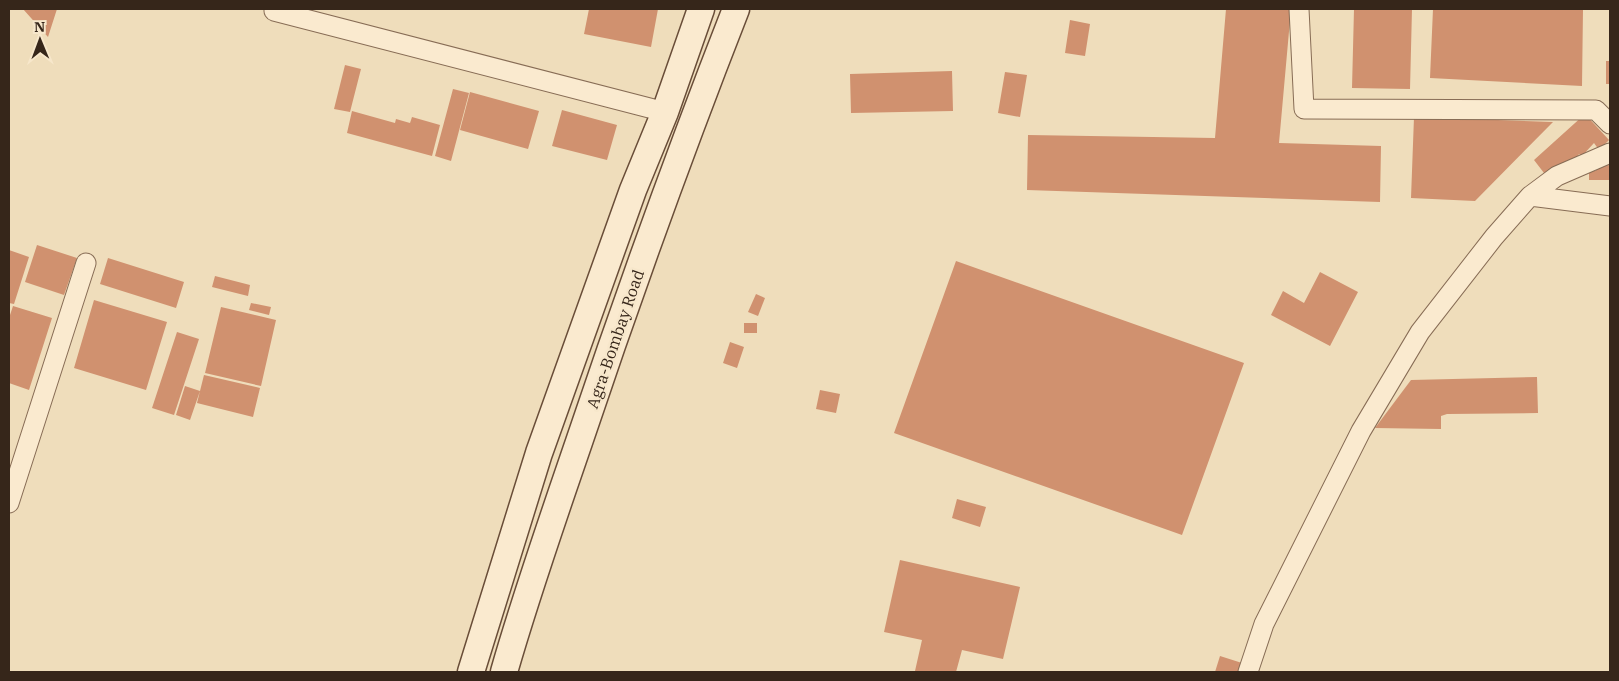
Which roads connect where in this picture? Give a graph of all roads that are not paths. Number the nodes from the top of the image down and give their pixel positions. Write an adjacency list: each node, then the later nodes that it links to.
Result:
1 (702, 9): 5 (main road, Agra-Bombay Road)
2 (736, 9): 13 (main road, Agra-Bombay Road)
3 (1299, 9): 6 (street)
4 (274, 11): 5 (street)
5 (665, 112): 12 (main road, Agra-Bombay Road)
6 (1610, 124)
7 (1610, 153): 8 (street)
8 (1530, 196): 9 (street); 14 (street)
9 (1610, 206)
10 (86, 263): 11 (street)
11 (9, 504)
12 (471, 672)
13 (504, 672)
14 (1248, 672)

